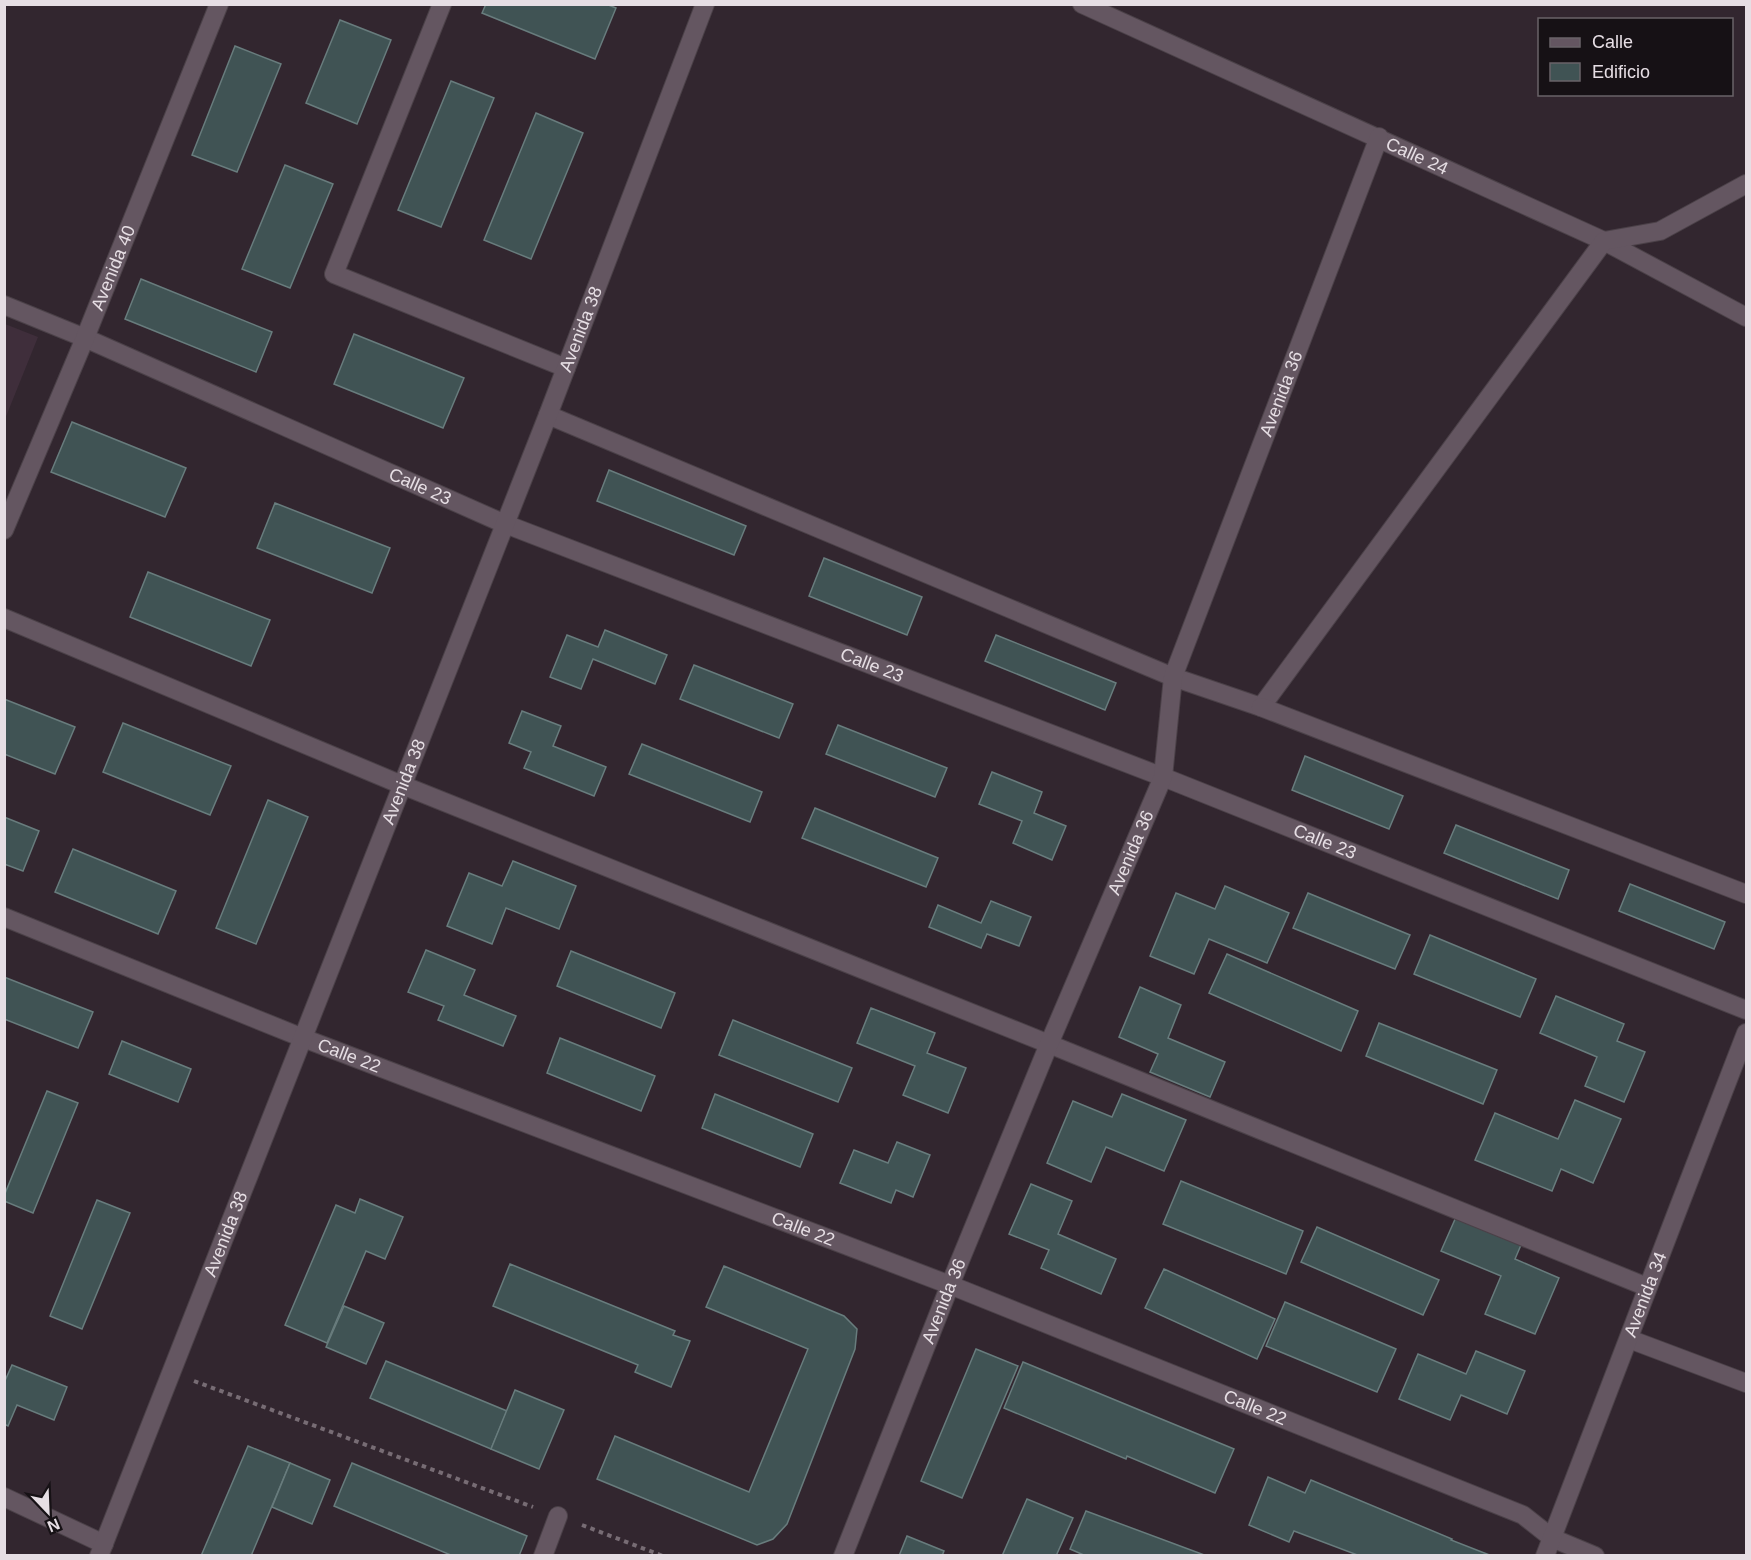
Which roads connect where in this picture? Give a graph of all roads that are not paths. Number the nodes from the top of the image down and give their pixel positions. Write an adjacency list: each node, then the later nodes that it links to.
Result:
1 (219, 4): 10 (street, Avenida 40)
2 (442, 4): 11 (street)
3 (705, 4): 11 (street, Avenida 38)
4 (1082, 4): 5 (street, Calle 24)
5 (1379, 137): 7 (street, Calle 24); 16 (street, Avenida 36)
6 (1746, 184): 7 (street)
7 (1604, 241): 9 (street, Calle 24); 17 (street)
8 (4, 305): 10 (street, Calle 23)
9 (1746, 317)
10 (85, 338): 13 (street, Calle 23); 14 (street, Avenida 40)
11 (566, 368): 12 (street, Avenida 38)
12 (548, 415): 13 (street, Avenida 38); 16 (street)
13 (505, 524): 18 (street, Calle 23); 19 (street, Avenida 38)
14 (4, 530)
15 (4, 618): 19 (street)
16 (1173, 676): 17 (street); 18 (street, Avenida 36)
17 (1261, 707): 20 (street)
18 (1163, 777): 22 (street, Calle 23); 25 (street, Avenida 36)
19 (402, 785): 24 (street, Avenida 38); 25 (street)
20 (1746, 894)
21 (4, 917): 24 (street, Calle 22)
22 (1746, 1010)
23 (1746, 1033): 27 (street, Avenida 34)
24 (303, 1038): 26 (street, Calle 22); 33 (street, Avenida 38)
25 (1049, 1044): 26 (street, Avenida 36); 27 (street)
26 (950, 1286): 32 (street, Calle 22); 35 (street, Avenida 36)
27 (1647, 1287): 28 (street, Avenida 34)
28 (1629, 1339): 29 (street); 32 (street, Avenida 34)
29 (1746, 1383)
30 (4, 1497): 33 (street)
31 (558, 1516): 34 (street)
32 (1549, 1547): 36 (street, Calle 22)
33 (102, 1550)
34 (543, 1556)
35 (843, 1556)
36 (1595, 1556)

